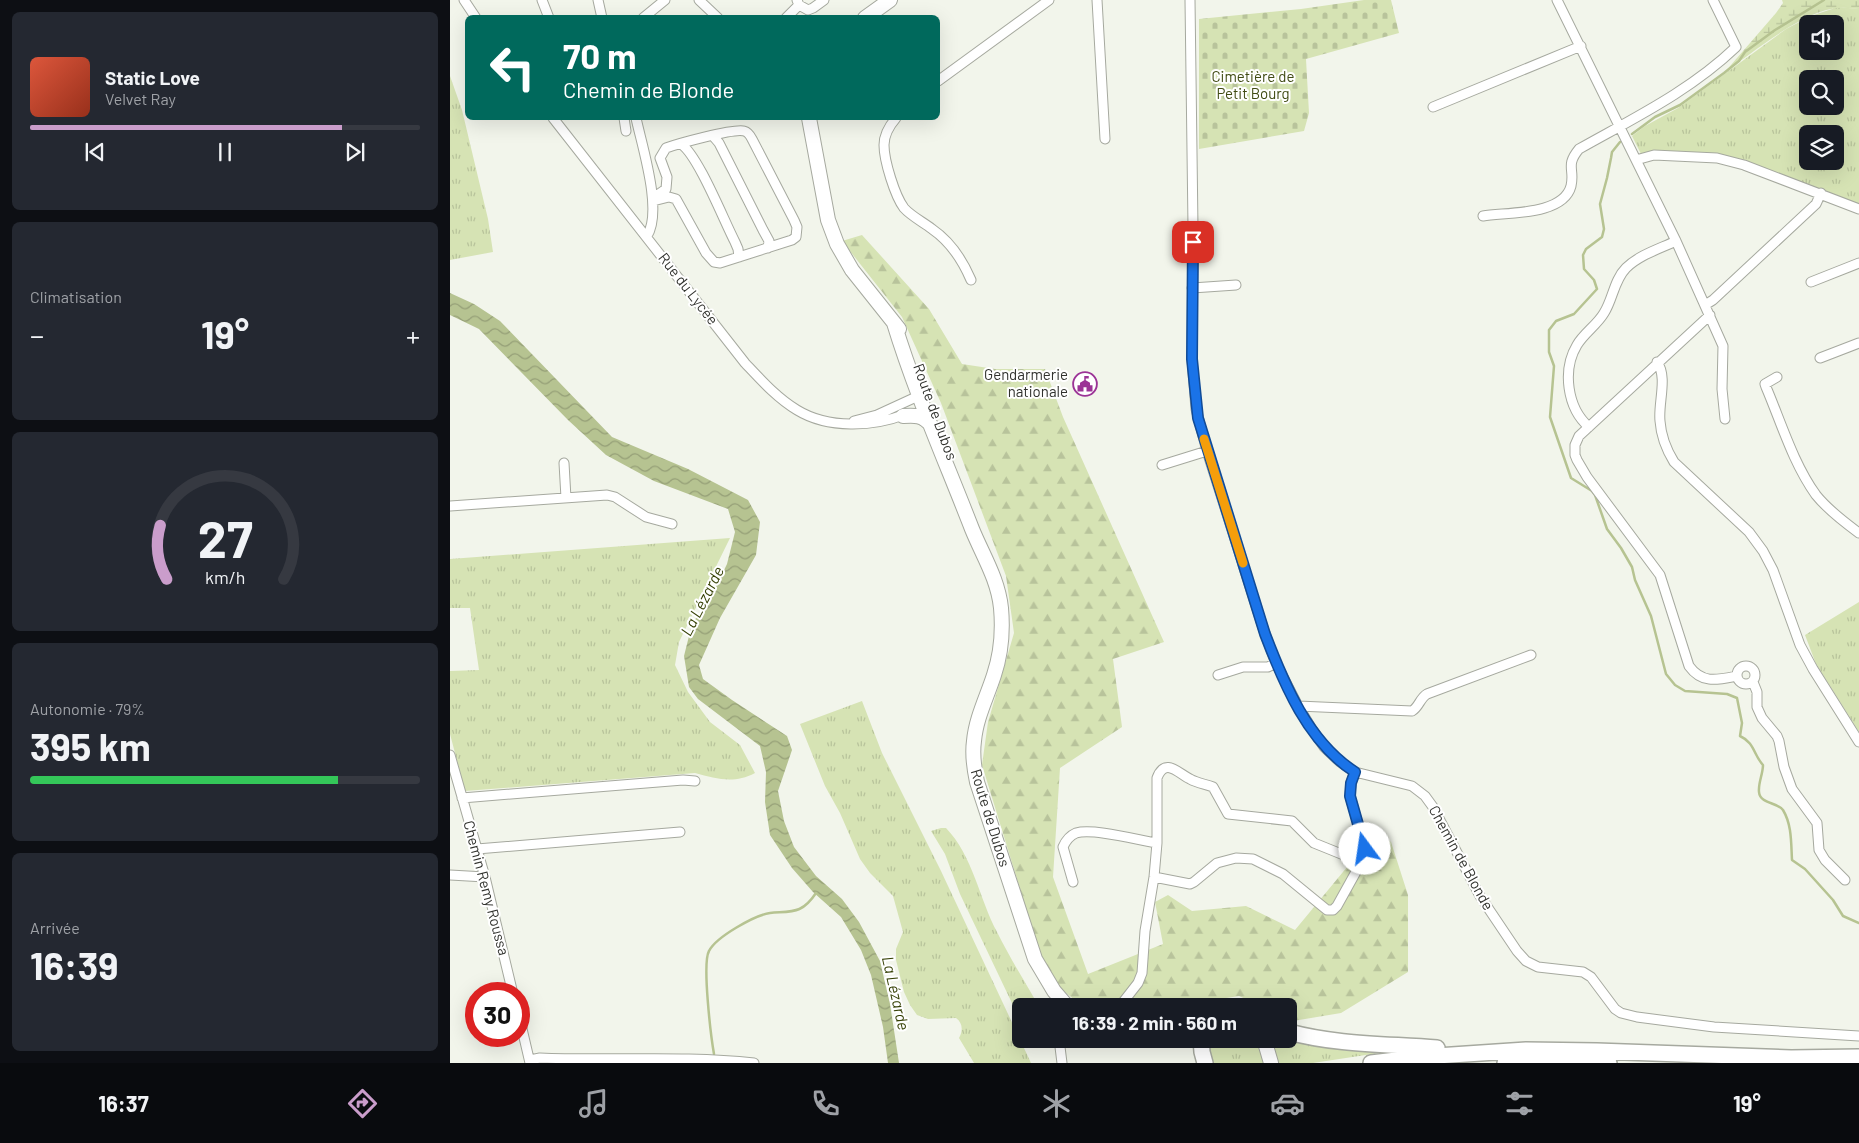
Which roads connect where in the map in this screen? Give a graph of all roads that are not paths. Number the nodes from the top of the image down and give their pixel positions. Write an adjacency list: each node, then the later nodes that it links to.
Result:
1 (464, 0): 14 (street)
2 (542, 0): 15 (street)
3 (598, 0): 16 (street)
4 (665, 0): 17 (street)
5 (699, 0): 18 (street)
6 (824, 0): 13 (street)
7 (890, 0): 20 (main road)
8 (1049, 0): 22 (street)
9 (1097, 0): 32 (street)
10 (1190, 0): 47 (street, Chemin de Blonde)
11 (1557, 0): 21 (street)
12 (1713, 0): 29 (street)
13 (798, 2): 19 (street)
14 (474, 15)
15 (548, 15)
16 (601, 15)
17 (647, 15)
18 (715, 15)
19 (788, 15)
20 (870, 15)
21 (1581, 46): 23 (street); 29 (street)
22 (940, 80)
23 (1433, 107)
24 (555, 120): 39 (street, Rue du Lycée)
25 (624, 120): 30 (street)
26 (636, 120): 36 (street)
27 (809, 120): 54 (main road, Route de Dubos)
28 (895, 120): 44 (street)
29 (1620, 126): 34 (street); 38 (street)
30 (626, 131)
31 (712, 136): 33 (street); 41 (street); 41 (street)
32 (1105, 139)
33 (682, 144): 36 (street); 42 (street)
34 (1636, 160): 35 (street); 40 (street)
35 (1821, 193): 37 (street); 48 (street)
36 (653, 200): 39 (street); 42 (street)
37 (1859, 209)
38 (1483, 216)
39 (647, 236): 57 (street, Rue du Lycée)
40 (1676, 241): 48 (street); 59 (street)
41 (768, 248): 42 (street)
42 (738, 257)
43 (1859, 263): 45 (street)
44 (971, 280)
45 (1811, 282)
46 (1236, 285): 47 (street)
47 (1192, 288): 60 (street, Chemin de Blonde)
48 (1705, 305): 49 (street)
49 (1710, 315): 52 (street); 56 (street)
50 (1859, 343): 51 (street)
51 (1820, 358)
52 (1657, 362): 59 (street); 74 (street)
53 (1777, 377): 66 (street)
54 (926, 399): 55 (street, Rue du Lycée); 57 (street, Rue du Lycée); 58 (main road, Route de Dubos); 67 (main road, Route de Dubos)
55 (903, 416): 57 (street, Rue du Lycée); 58 (main road)
56 (1726, 419)
57 (849, 423)
58 (932, 426): 67 (main road, Route de Dubos)
59 (1589, 427): 71 (street)
60 (1207, 451): 62 (street); 69 (street, Chemin de Blonde)
61 (564, 463): 63 (street)
62 (1162, 465)
63 (566, 498): 64 (street); 65 (street)
64 (450, 506)
65 (672, 524)
66 (1859, 533)
67 (988, 562): 90 (main road, Route de Dubos)
68 (1531, 655): 73 (street)
69 (1276, 663): 70 (street); 73 (street, Chemin de Blonde)
70 (1218, 676)
71 (1737, 676): 72 (street); 72 (street)
72 (1753, 682): 87 (street)
73 (1298, 706): 77 (street, Chemin de Blonde)
74 (1859, 742)
75 (450, 755): 76 (street, Chemin Remy Roussa)
76 (451, 765): 79 (street, Chemin Remy Roussa)
77 (1355, 772): 83 (street); 93 (street, Chemin de Blonde)
78 (694, 781): 79 (street)
79 (462, 798): 82 (street, Chemin Remy Roussa)
80 (680, 832): 82 (street)
81 (1157, 843): 83 (street); 86 (street); 88 (street)
82 (477, 849): 85 (street, Chemin Remy Roussa)
83 (1361, 862): 86 (street)
84 (450, 875): 85 (street)
85 (485, 877): 89 (street, Chemin Remy Roussa)
86 (1154, 877): 91 (street)
87 (1845, 880)
88 (1073, 882)
89 (510, 982)
90 (1060, 998)
91 (1126, 998)
92 (1297, 1034): 98 (highway)
93 (1859, 1036)
94 (526, 1047): 100 (street)
95 (1060, 1048): 102 (street)
96 (1193, 1048): 103 (highway)
97 (1202, 1048): 104 (highway)
98 (1483, 1052): 99 (highway); 105 (highway)
99 (1859, 1058)
100 (530, 1062): 101 (street)
101 (754, 1063)
102 (1062, 1063)
103 (1196, 1063)
104 (1206, 1063)
105 (1371, 1063)
106 (1505, 1063): 107 (highway)
107 (1609, 1063)

